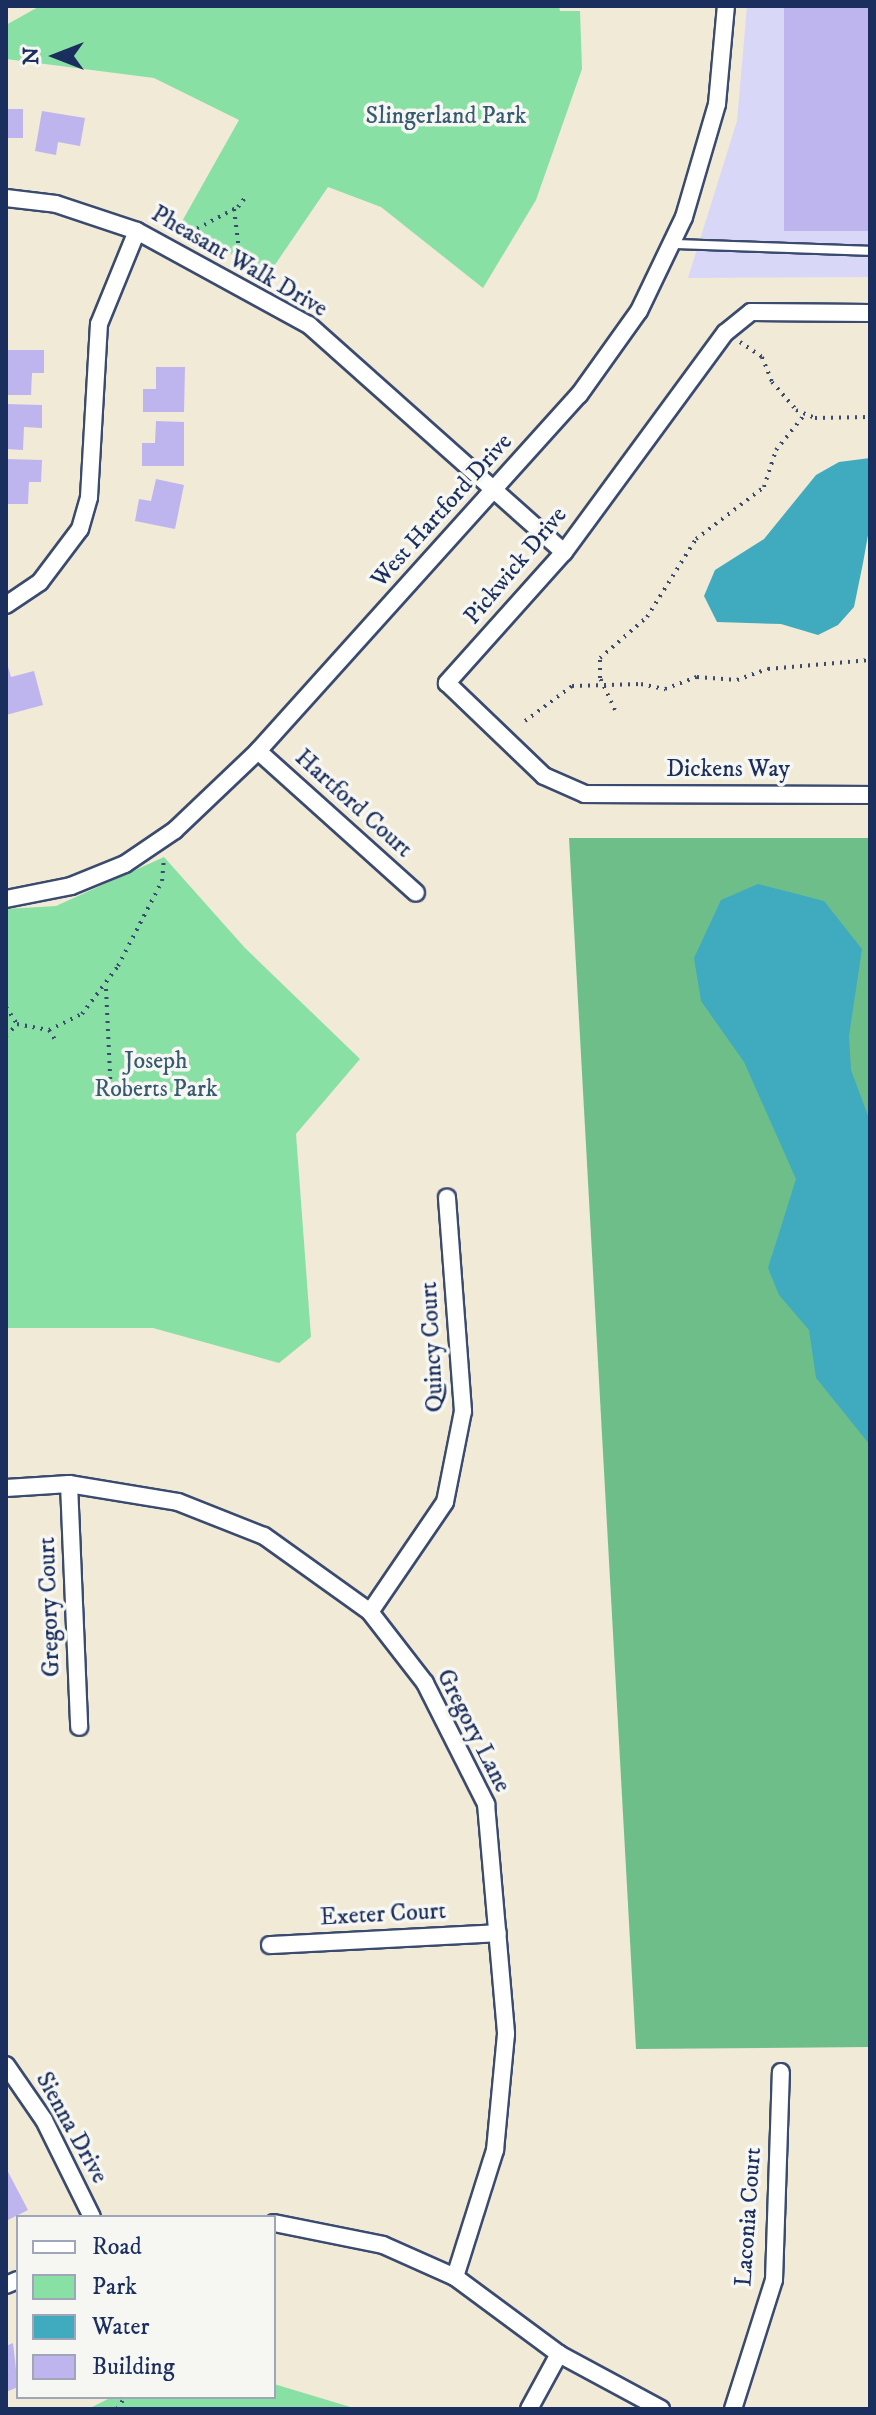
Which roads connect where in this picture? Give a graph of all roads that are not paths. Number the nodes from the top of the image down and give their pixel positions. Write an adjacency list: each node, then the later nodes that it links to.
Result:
1 (726, 6): 4 (street, West Hartford Drive)
2 (6, 198): 3 (street, Pheasant Walk Drive)
3 (137, 231): 7 (street, Pheasant Walk Drive); 9 (street)
4 (673, 244): 5 (lane); 7 (street, West Hartford Drive)
5 (870, 251)
6 (870, 313): 8 (street, Pickwick Drive)
7 (493, 489): 8 (street, Pheasant Walk Drive); 10 (street, West Hartford Drive)
8 (564, 552): 11 (street, Pickwick Drive)
9 (6, 605)
10 (258, 751): 13 (street, Hartford Court); 14 (street, West Hartford Drive)
11 (585, 794): 12 (street, Dickens Way)
12 (870, 795)
13 (416, 893)
14 (6, 899)
15 (447, 1198): 18 (street, Quincy Court)
16 (69, 1484): 17 (street, Gregory Lane); 18 (street, Gregory Lane); 19 (street, Gregory Court)
17 (6, 1488)
18 (370, 1612): 20 (street, Gregory Lane)
19 (79, 1727)
20 (498, 1933): 21 (street, Exeter Court); 26 (street, Gregory Lane)
21 (270, 1945)
22 (6, 2065): 24 (street, Sienna Drive)
23 (781, 2072): 30 (street, Laconia Court)
24 (91, 2215)
25 (276, 2223): 26 (street)
26 (455, 2277): 27 (street)
27 (559, 2354): 28 (street); 29 (street)
28 (529, 2409)
29 (661, 2409)
30 (733, 2409)

